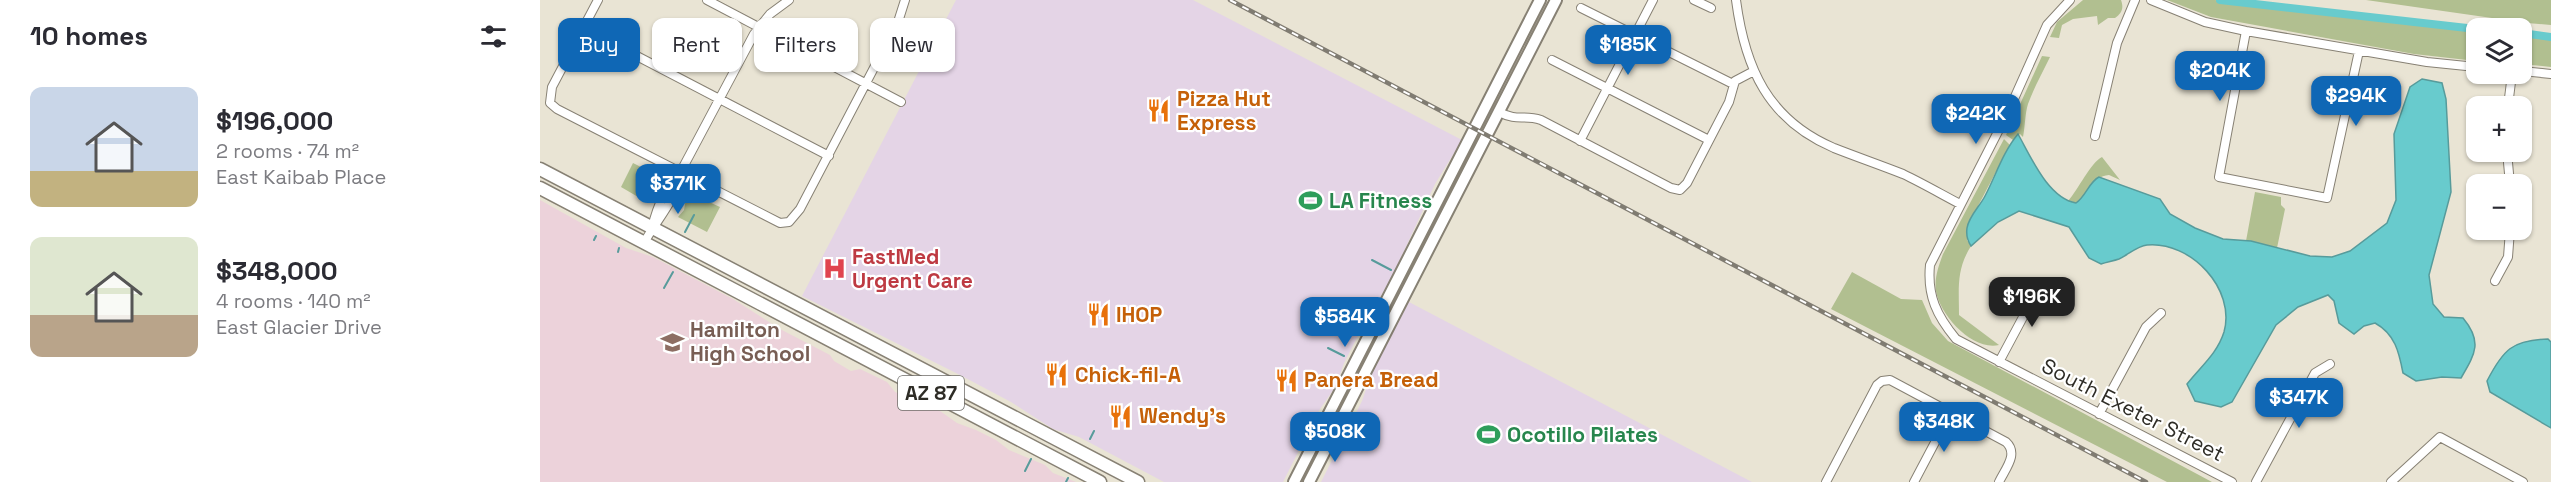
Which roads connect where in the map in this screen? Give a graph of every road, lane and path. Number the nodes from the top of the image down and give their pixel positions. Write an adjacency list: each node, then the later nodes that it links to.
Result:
1 (598, 0): 15 (street)
2 (707, 0): 17 (street)
3 (789, 0): 16 (street)
4 (905, 0): 30 (street)
5 (1540, 0): 52 (main road)
6 (1556, 0): 35 (main road)
7 (1653, 0): 20 (street)
8 (1694, 0): 14 (street)
9 (1736, 0): 25 (street)
10 (2070, 0): 43 (street)
11 (2135, 0): 36 (street)
12 (2151, 0): 18 (street)
13 (1581, 8): 20 (street)
14 (1711, 8)
15 (588, 18)
16 (767, 18)
17 (754, 24)
18 (2246, 31): 21 (street); 21 (street)
19 (754, 36): 33 (street)
20 (1634, 36): 31 (street); 32 (street)
21 (2359, 51): 24 (street)
22 (640, 58): 33 (street)
23 (1552, 60): 32 (street)
24 (2466, 66)
25 (1754, 71): 31 (street); 43 (street)
26 (561, 72): 41 (street)
27 (844, 72): 30 (street)
28 (2532, 72): 29 (street)
29 (2551, 74)
30 (865, 83): 34 (street); 39 (street)
31 (1733, 84): 37 (street)
32 (1608, 88): 37 (street); 38 (street)
33 (720, 100): 39 (street); 41 (street)
34 (901, 102)
35 (1499, 112): 38 (street); 53 (main road)
36 (2094, 136)
37 (1709, 140): 38 (street)
38 (1580, 141)
39 (829, 156): 41 (street)
40 (540, 169): 44 (main road, AZ 87)
41 (681, 173): 44 (street)
42 (540, 188): 46 (main road, AZ 87)
43 (1960, 204): 50 (street, South Exeter Street)
44 (652, 228): 46 (street); 57 (main road, AZ 87)
45 (2509, 240): 47 (street)
46 (644, 243): 56 (main road, AZ 87)
47 (2495, 281)
48 (2028, 286): 50 (street)
49 (2161, 313): 55 (street)
50 (1999, 362): 55 (street, South Exeter Street)
51 (2330, 364): 64 (street)
52 (1346, 378): 53 (main road); 58 (main road)
53 (1359, 384): 59 (main road)
54 (1951, 412): 60 (street); 61 (street); 62 (street)
55 (2099, 414): 63 (street, South Exeter Street)
56 (1100, 482)
57 (1138, 482)
58 (1294, 482)
59 (1309, 482)
60 (1826, 482)
61 (1914, 482)
62 (1998, 482)
63 (2232, 482)
64 (2256, 482)
65 (2391, 482): 66 (street)
66 (2523, 482)

